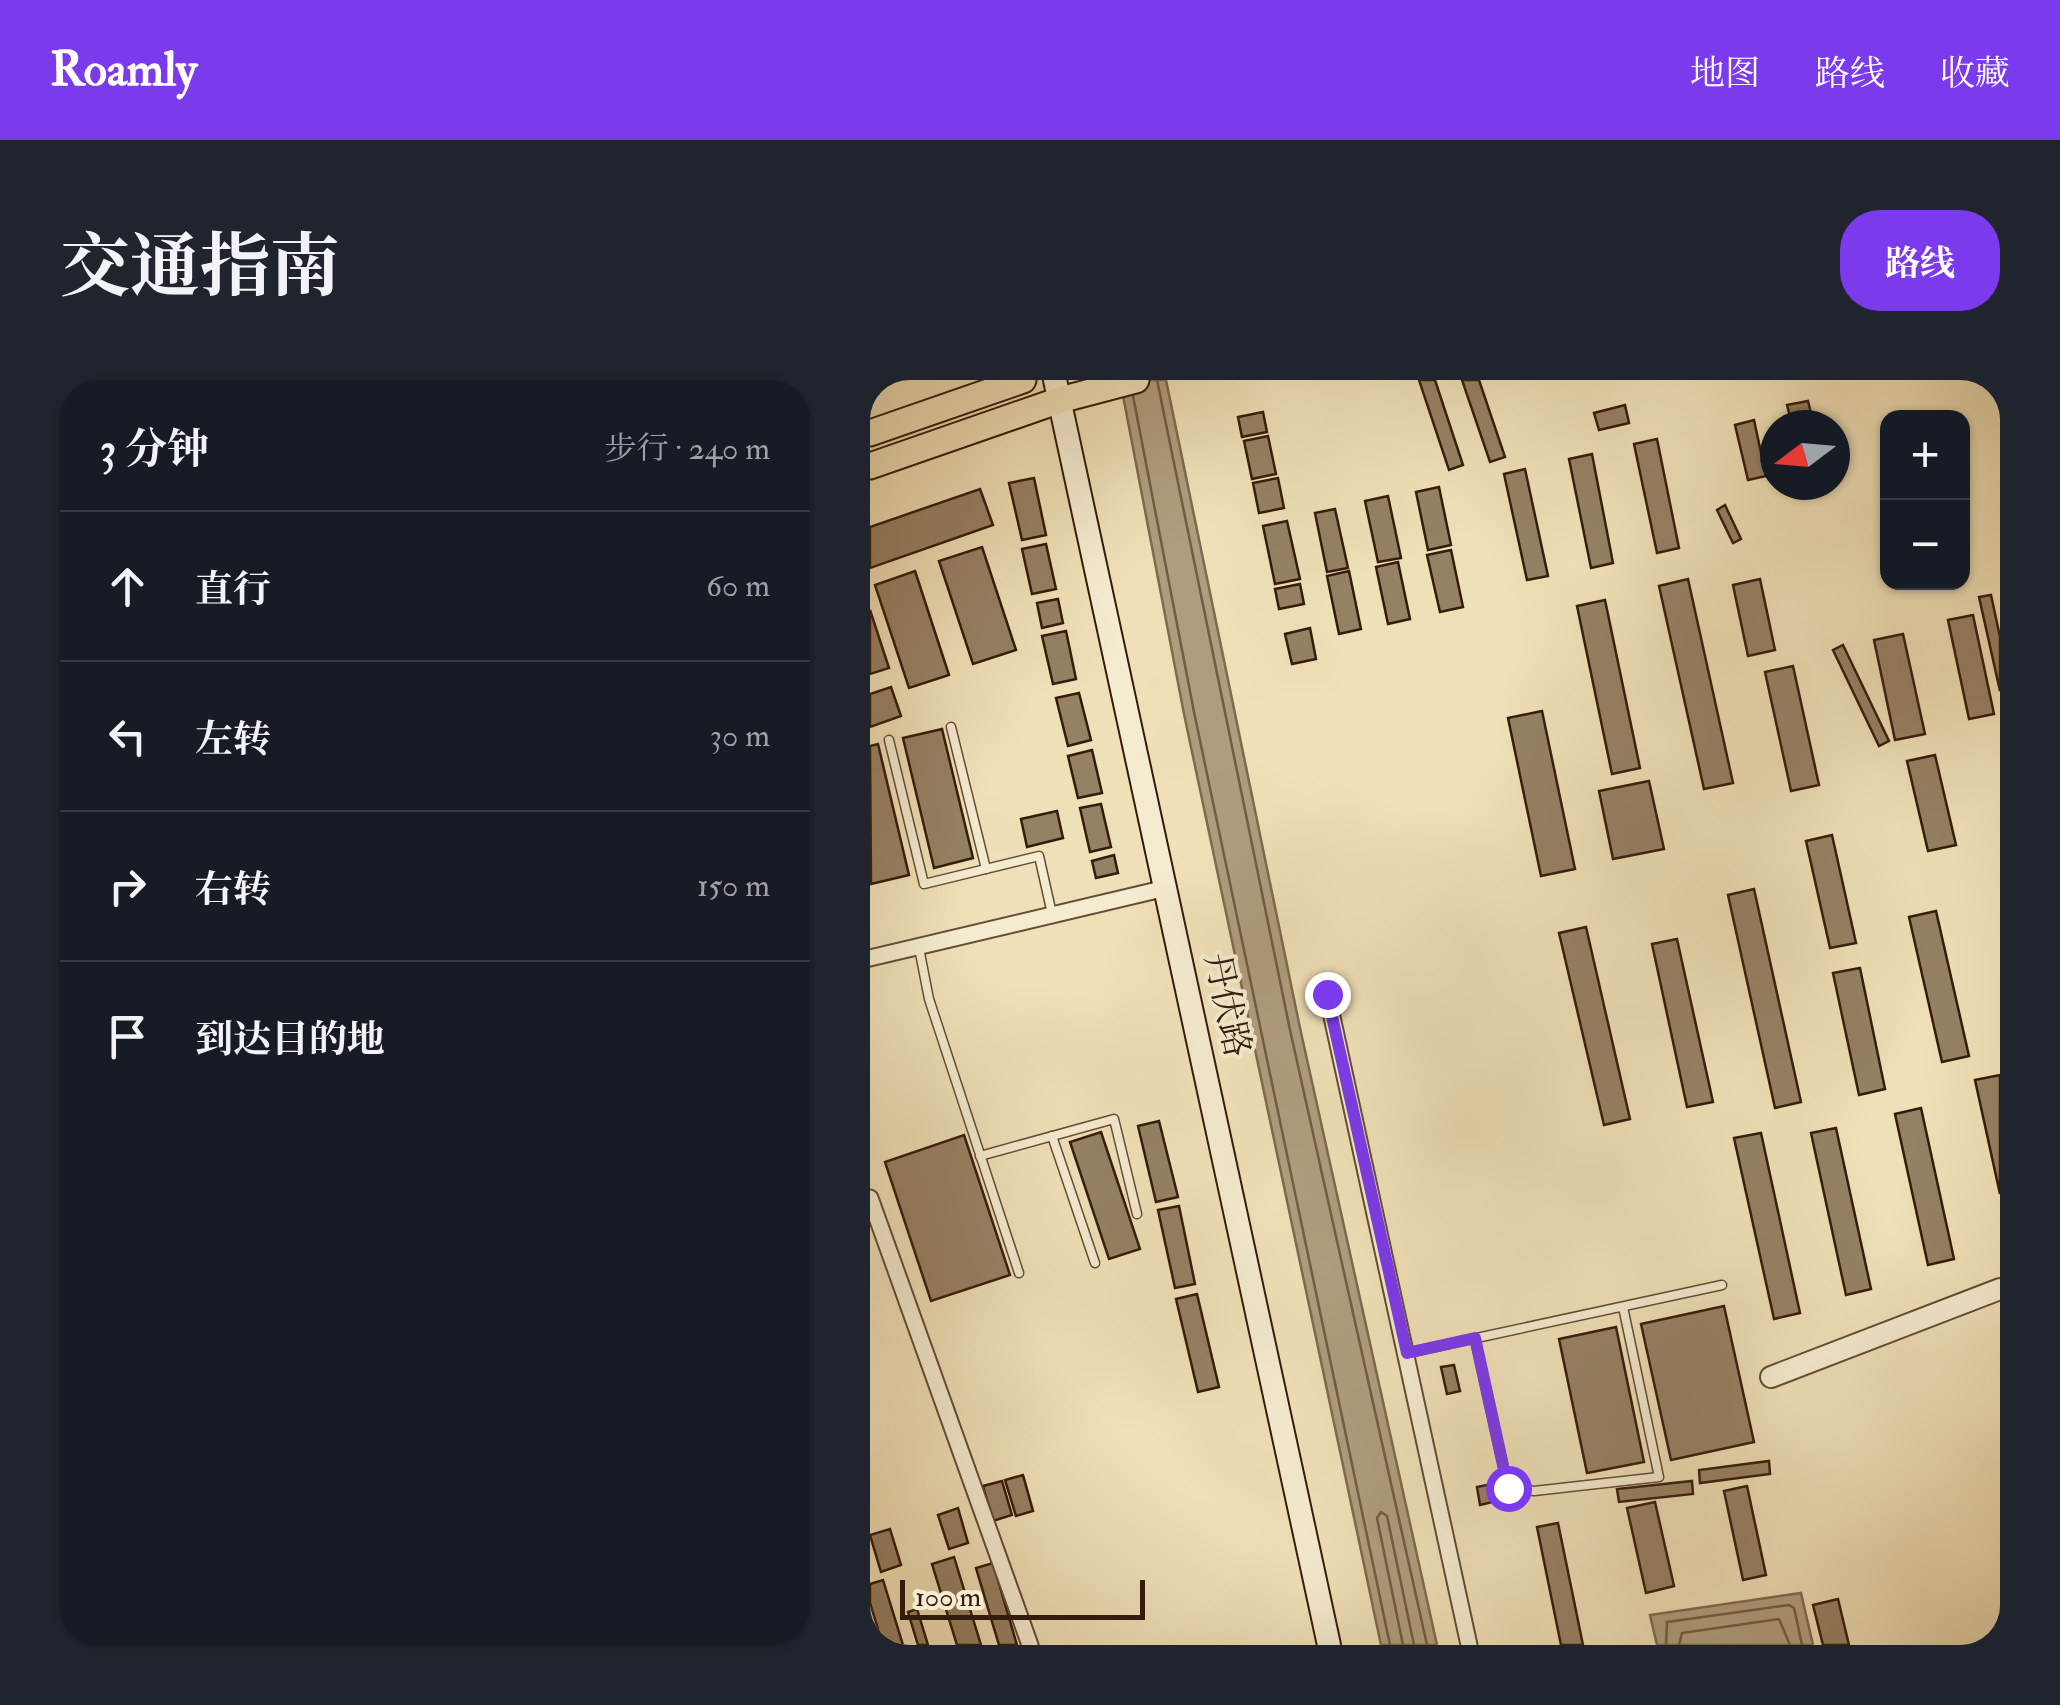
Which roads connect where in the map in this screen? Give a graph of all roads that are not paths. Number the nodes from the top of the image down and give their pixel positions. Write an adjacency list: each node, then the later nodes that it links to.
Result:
1 (1023, 380): 4 (main road)
2 (1136, 380): 3 (main road)
3 (1058, 390): 5 (main road); 9 (main road, 丹伏路)
4 (870, 434)
5 (870, 466)
6 (950, 727): 8 (lane)
7 (890, 740): 8 (lane)
8 (986, 869): 10 (lane)
9 (1166, 888): 10 (street); 27 (main road, 丹伏路)
10 (1052, 914): 11 (street)
11 (918, 945): 12 (street); 15 (lane)
12 (870, 958)
13 (1327, 994): 24 (street)
14 (1052, 1136): 15 (lane); 17 (lane); 18 (lane)
15 (980, 1156): 19 (lane)
16 (870, 1198): 26 (street)
17 (1137, 1214)
18 (1095, 1263)
19 (1019, 1273)
20 (1722, 1285): 22 (lane)
21 (2000, 1289): 25 (street)
22 (1623, 1307): 23 (lane); 23 (lane)
23 (1475, 1338): 24 (lane)
24 (1407, 1353): 28 (street)
25 (1770, 1377)
26 (1030, 1645)
27 (1329, 1645)
28 (1469, 1645)

